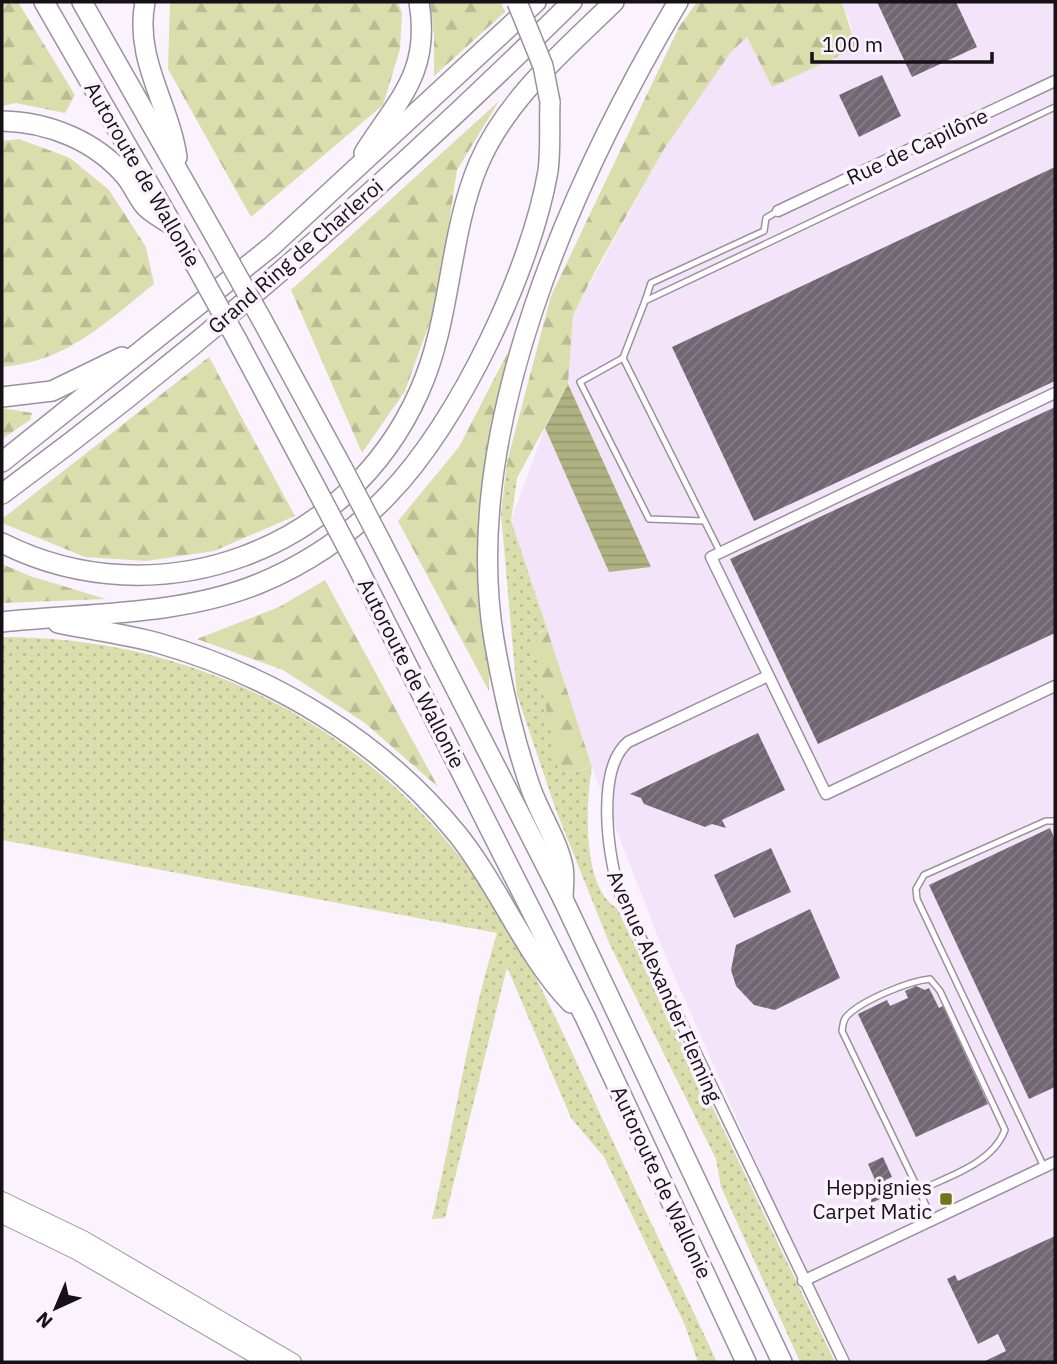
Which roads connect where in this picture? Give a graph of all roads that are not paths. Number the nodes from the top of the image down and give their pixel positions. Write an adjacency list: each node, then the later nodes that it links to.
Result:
1 (44, 2): 16 (highway, Autoroute de Wallonie)
2 (82, 2): 13 (highway, Autoroute de Wallonie)
3 (145, 2): 13 (highway)
4 (419, 2): 14 (highway)
5 (517, 2): 27 (highway, bridge)
6 (536, 2): 14 (highway, Grand Ring de Charleroi)
7 (572, 2): 23 (highway, Grand Ring de Charleroi)
8 (614, 2): 25 (highway)
9 (678, 2): 32 (highway)
10 (1055, 81): 15 (street, Rue de Capilône)
11 (1055, 107): 17 (lane)
12 (2, 121): 16 (highway)
13 (178, 169): 32 (highway, Autoroute de Wallonie, bridge)
14 (346, 181): 18 (highway, Grand Ring de Charleroi)
15 (778, 211): 17 (lane)
16 (174, 226): 33 (highway, Autoroute de Wallonie, bridge)
17 (645, 301): 19 (lane)
18 (140, 352): 21 (highway); 22 (highway, Grand Ring de Charleroi)
19 (623, 358): 24 (lane); 24 (lane)
20 (1055, 393): 26 (street)
21 (2, 397)
22 (2, 461)
23 (2, 494)
24 (704, 521): 26 (lane)
25 (2, 543)
26 (719, 552): 29 (street)
27 (37, 618): 28 (highway); 33 (highway)
28 (2, 622)
29 (768, 676): 30 (street); 40 (street, Avenue Alexander Fleming)
30 (1055, 686)
31 (1055, 821): 35 (lane)
32 (563, 899): 44 (highway, Autoroute de Wallonie)
33 (585, 1017): 43 (highway, Autoroute de Wallonie)
34 (1055, 1162): 35 (street)
35 (1044, 1167): 39 (street)
36 (918, 1191): 36 (lane); 39 (lane)
37 (2, 1200): 42 (main road)
38 (2, 1215): 41 (main road)
39 (933, 1220): 40 (street)
40 (803, 1282): 45 (street, Avenue Alexander Fleming)
41 (267, 1362)
42 (293, 1362)
43 (746, 1362)
44 (782, 1362)
45 (844, 1362)

